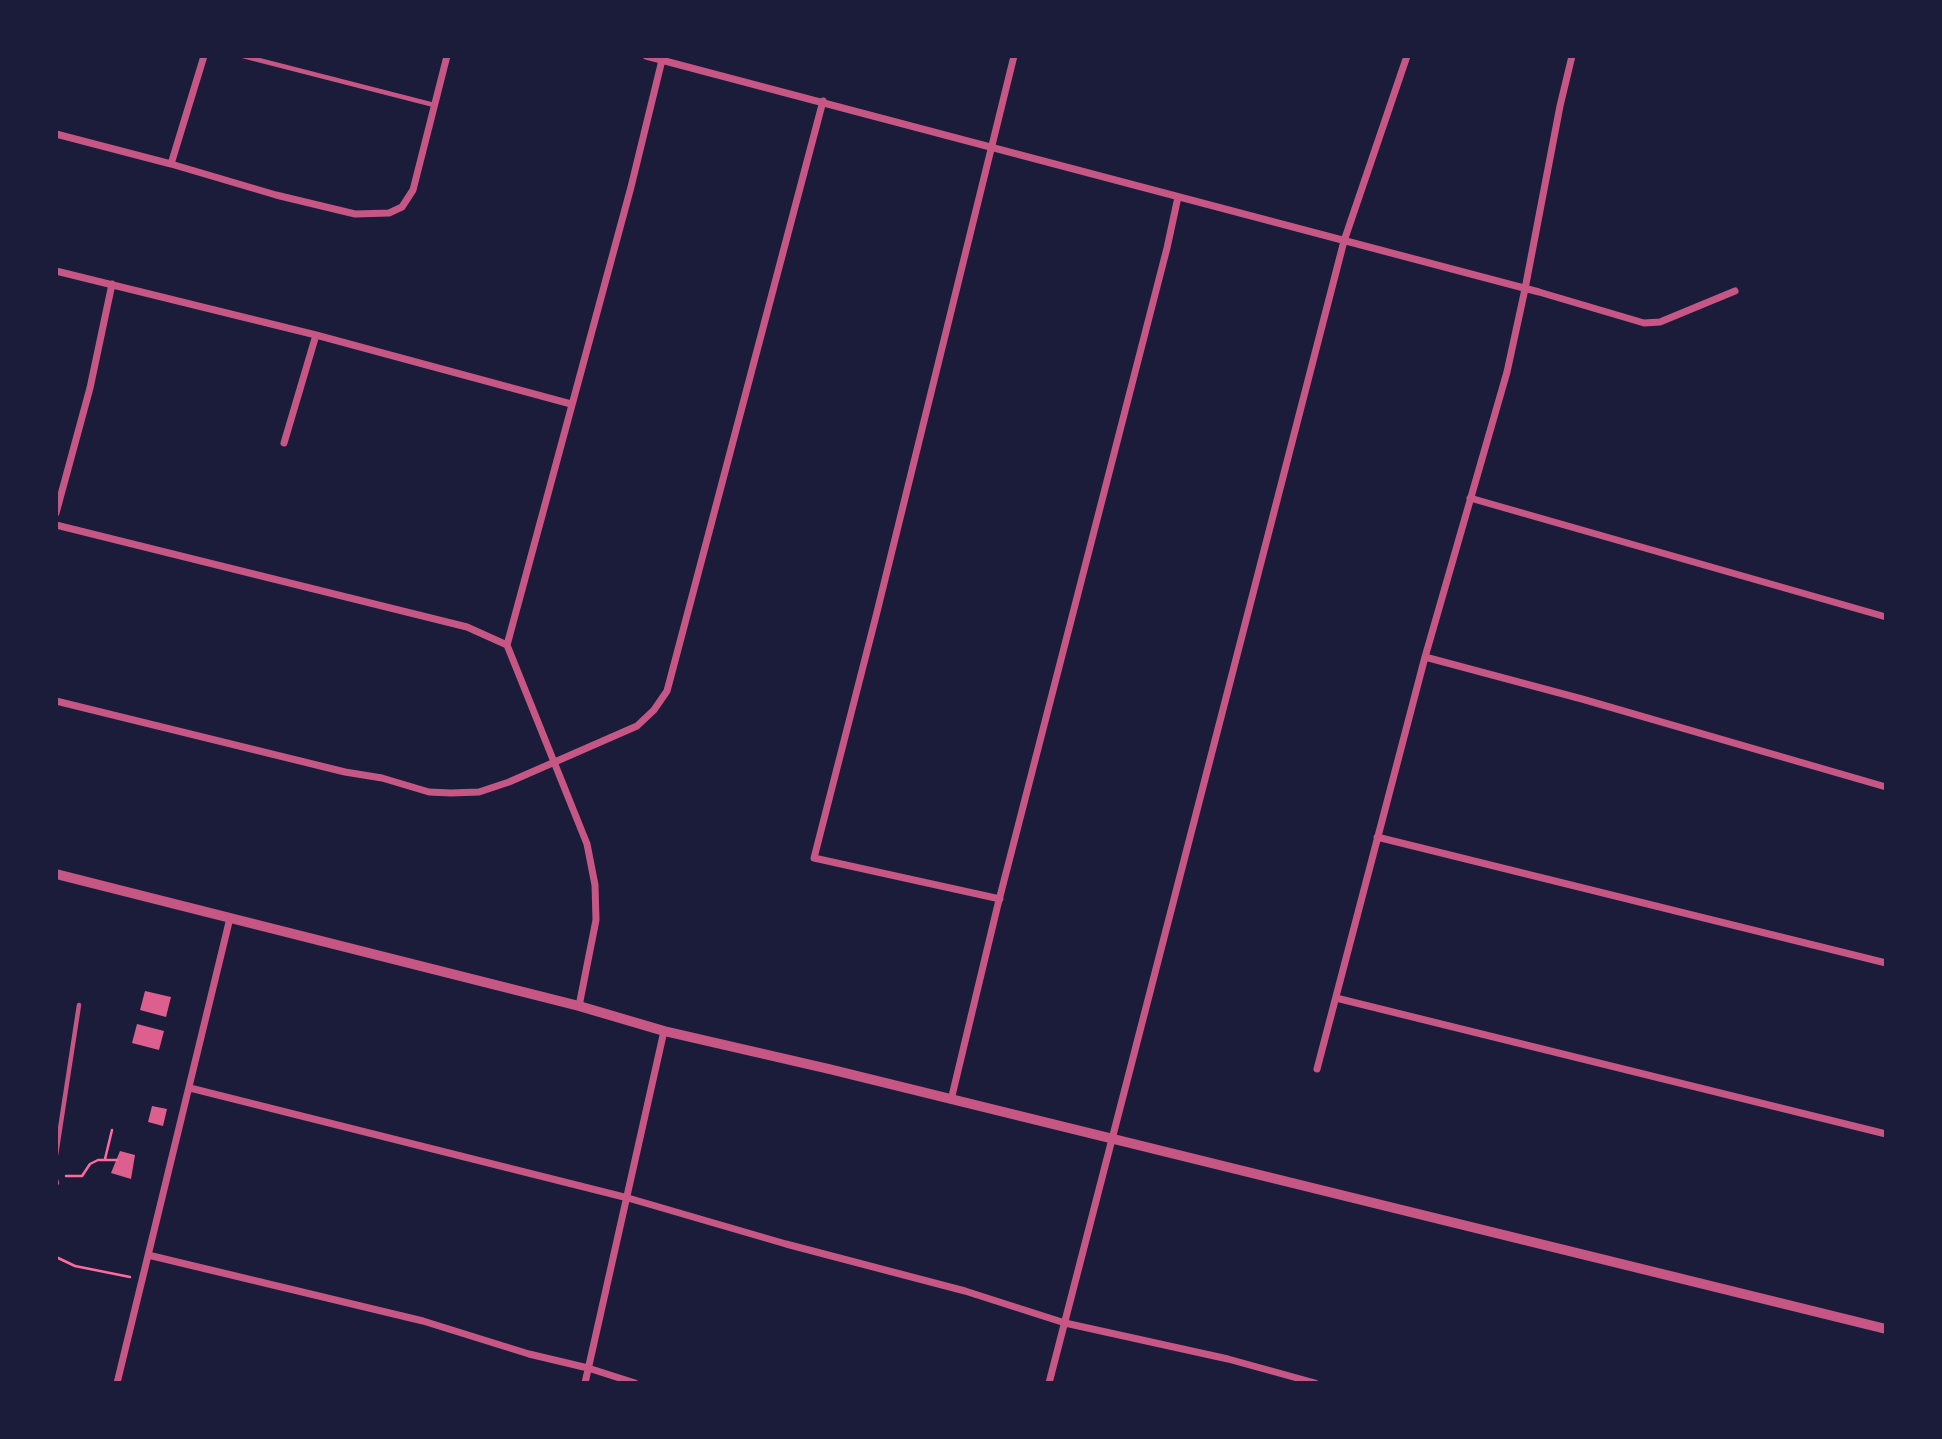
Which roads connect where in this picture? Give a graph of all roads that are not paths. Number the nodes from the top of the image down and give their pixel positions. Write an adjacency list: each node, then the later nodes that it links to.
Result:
1 (204, 56): 13 (street)
2 (243, 56): 10 (lane)
3 (447, 56): 10 (street)
4 (646, 56): 8 (street)
5 (1014, 56): 12 (street)
6 (1407, 56): 15 (street)
7 (1572, 56): 18 (street)
8 (662, 60): 9 (street); 21 (street)
9 (823, 101): 12 (street); 30 (street)
10 (434, 106): 13 (street)
11 (56, 134): 13 (street)
12 (992, 148): 14 (street); 34 (street)
13 (171, 164)
14 (1178, 197): 15 (street); 34 (street)
15 (1344, 241): 18 (street); 45 (street)
16 (56, 271): 17 (street)
17 (111, 284): 20 (street); 24 (street)
18 (1525, 289): 19 (street); 23 (street)
19 (1735, 291)
20 (317, 335): 21 (street); 22 (street)
21 (571, 404): 27 (street)
22 (284, 443)
23 (1471, 498): 26 (street); 28 (street)
24 (56, 513)
25 (56, 525): 27 (street)
26 (1886, 617)
27 (507, 645): 30 (street)
28 (1425, 657): 31 (street); 32 (street)
29 (56, 701): 30 (street)
30 (554, 762): 39 (street)
31 (1886, 787)
32 (1377, 837): 36 (street); 37 (street)
33 (56, 874): 35 (street)
34 (1000, 899): 43 (street)
35 (230, 918): 39 (street); 42 (street)
36 (1886, 963)
37 (1336, 998): 41 (street); 44 (street)
38 (79, 1005): 46 (lane)
39 (579, 1006): 40 (street)
40 (663, 1031): 43 (street); 47 (street)
41 (1317, 1069)
42 (190, 1088): 47 (street); 48 (street)
43 (951, 1100): 45 (street)
44 (1886, 1134)
45 (1111, 1139): 49 (street); 50 (street)
46 (56, 1155)
47 (628, 1198): 49 (street); 51 (street)
48 (148, 1255): 51 (street); 52 (street)
49 (1065, 1323): 55 (street); 56 (street)
50 (1886, 1329)
51 (589, 1367): 53 (street); 54 (street)
52 (117, 1383)
53 (585, 1383)
54 (635, 1383)
55 (1049, 1383)
56 (1315, 1383)

